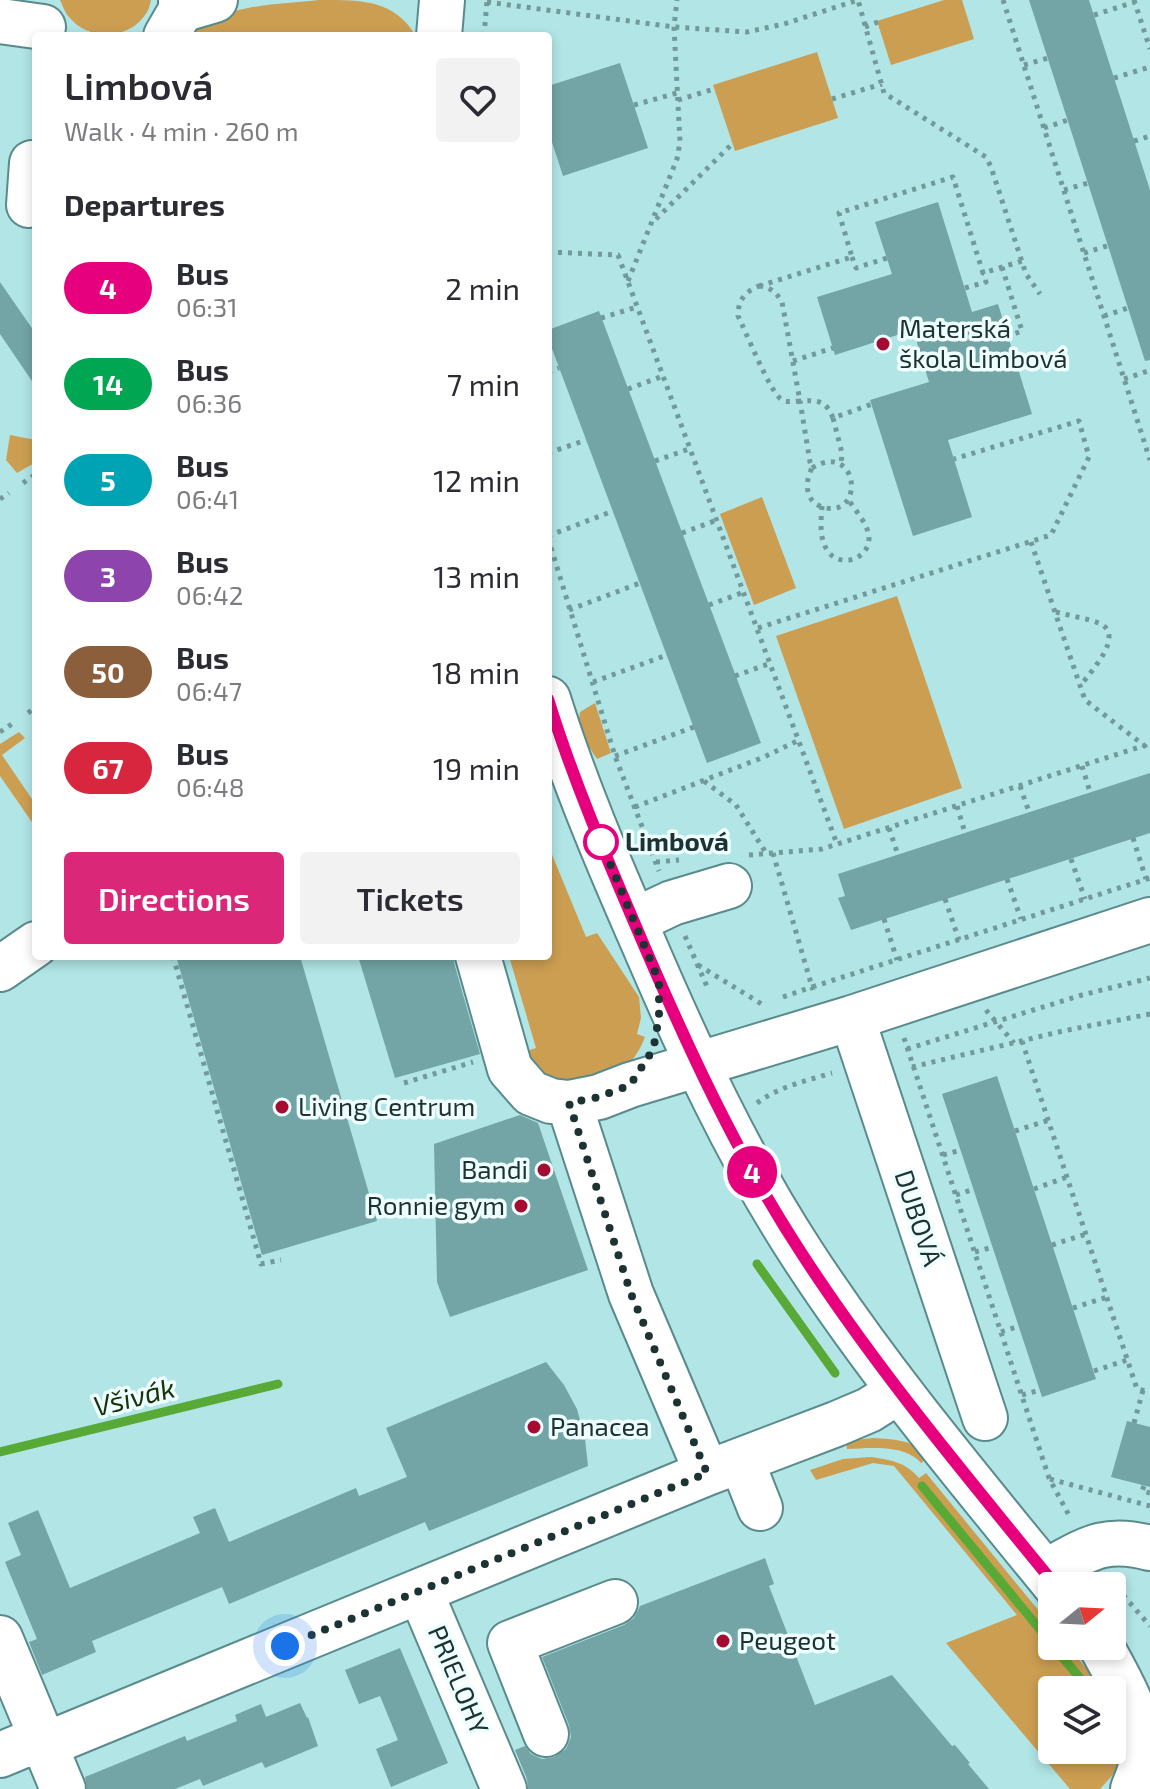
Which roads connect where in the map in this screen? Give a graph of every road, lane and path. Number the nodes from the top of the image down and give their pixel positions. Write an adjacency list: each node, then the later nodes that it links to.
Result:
1 (442, 0): 12 (street)
2 (677, 0): 10 (path)
3 (1003, 0): 16 (path)
4 (488, 1): 10 (path); 13 (path)
5 (1134, 1): 6 (path); 14 (path)
6 (1094, 15)
7 (0, 21): 8 (street)
8 (42, 21)
9 (878, 22): 11 (path)
10 (674, 27): 11 (path); 21 (path)
11 (865, 27): 19 (path)
12 (439, 32)
13 (484, 32)
14 (1150, 49)
15 (1048, 58): 16 (path)
16 (1024, 65): 26 (path)
17 (1150, 67): 18 (path)
18 (1114, 78)
19 (882, 84): 22 (path); 38 (path)
20 (714, 89): 23 (path)
21 (677, 93): 23 (path); 24 (path)
22 (832, 99)
23 (678, 100): 32 (path)
24 (634, 105)
25 (1068, 120): 26 (path)
26 (1044, 128): 31 (path)
27 (1150, 136): 28 (path)
28 (1134, 141)
29 (732, 144): 32 (path)
30 (1088, 183): 31 (path)
31 (1064, 190): 35 (path)
32 (653, 223): 41 (path)
33 (1107, 246): 35 (path)
34 (552, 252): 41 (path)
35 (1084, 253): 47 (path)
36 (852, 257): 37 (path); 40 (path); 42 (path)
37 (890, 257)
38 (1022, 261): 39 (path); 44 (path)
39 (1002, 267): 40 (path); 49 (path)
40 (983, 273): 43 (path)
41 (627, 282): 45 (path)
42 (759, 286): 51 (path); 58 (path)
43 (965, 288)
44 (1040, 294)
45 (637, 307): 48 (path); 55 (path)
46 (1128, 308): 47 (path)
47 (1104, 316): 56 (path)
48 (601, 318)
49 (1008, 336)
50 (833, 348): 51 (path)
51 (793, 361): 58 (path)
52 (559, 368): 53 (path)
53 (552, 371)
54 (1148, 371): 56 (path)
55 (663, 376): 57 (path); 62 (path)
56 (1124, 379): 65 (path)
57 (628, 389)
58 (800, 401): 60 (path); 68 (path)
59 (872, 404): 60 (path)
60 (833, 418): 67 (path)
61 (586, 440): 63 (path)
62 (689, 449): 66 (path); 76 (path)
63 (552, 452)
64 (954, 459): 79 (path)
65 (1150, 460)
66 (655, 461)
67 (841, 465): 68 (path); 73 (path)
68 (812, 468): 74 (path)
69 (32, 477): 70 (path)
70 (23, 483)
71 (9, 493): 72 (path)
72 (0, 499)
73 (848, 499): 74 (path); 74 (path)
74 (822, 506)
75 (613, 511): 78 (path)
76 (717, 520): 77 (path); 82 (path)
77 (682, 533)
78 (552, 535)
79 (1031, 542): 85 (path); 86 (path)
80 (552, 551): 84 (path)
81 (640, 583): 84 (path)
82 (744, 592): 83 (path); 86 (path)
83 (709, 605)
84 (569, 610): 90 (path)
85 (1055, 612): 91 (path); 91 (path)
86 (758, 628): 88 (path)
87 (667, 655): 90 (path)
88 (771, 663): 89 (path); 98 (path)
89 (735, 676)
90 (593, 682): 100 (path)
91 (1081, 685): 99 (path)
92 (32, 710): 94 (path)
93 (552, 710): 122 (street)
94 (28, 713)
95 (15, 722): 97 (path)
96 (694, 727): 100 (path)
97 (0, 732)
98 (799, 740): 102 (path); 111 (path)
99 (1149, 746): 101 (path)
100 (615, 756): 106 (path)
101 (1082, 766): 103 (path); 104 (path)
102 (703, 780): 106 (path); 112 (path)
103 (1020, 786): 105 (path); 107 (path)
104 (1090, 792)
105 (957, 806): 108 (path); 109 (path)
106 (635, 807): 116 (path)
107 (1029, 812)
108 (889, 828): 111 (path); 113 (path)
109 (965, 833)
110 (1133, 838): 119 (path)
111 (837, 844): 112 (path)
112 (770, 853): 117 (path); 138 (path)
113 (898, 855)
114 (687, 859): 116 (path)
115 (1071, 859): 121 (path)
116 (656, 862): 122 (path)
117 (732, 871): 122 (street)
118 (1007, 879): 124 (path)
119 (1149, 892): 121 (path); 133 (street)
120 (945, 899): 125 (path)
121 (1085, 899): 124 (path)
122 (653, 912): 131 (street); 131 (path)
123 (884, 919): 129 (path)
124 (1021, 919): 125 (path)
125 (959, 940): 129 (path)
126 (32, 947): 130 (street)
127 (174, 960): 160 (path)
128 (479, 960): 146 (street)
129 (897, 960): 133 (path)
130 (0, 969)
131 (678, 973): 134 (path); 135 (path); 142 (street); 145 (street)
132 (1150, 978): 141 (path)
133 (888, 984): 138 (street); 138 (path); 141 (path)
134 (708, 991)
135 (762, 1004): 136 (path); 137 (path); 138 (path)
136 (748, 1009)
137 (771, 1010)
138 (829, 1010): 142 (street); 144 (street, DUBOVÁ)
139 (1150, 1014): 140 (path)
140 (1022, 1041): 143 (path); 147 (path)
141 (908, 1049): 143 (path); 144 (path)
142 (698, 1065): 145 (street); 148 (street)
143 (913, 1067): 144 (path); 151 (path)
144 (869, 1070): 148 (path); 171 (street, DUBOVÁ)
145 (630, 1085): 146 (street)
146 (569, 1103): 173 (street)
147 (1049, 1120): 149 (path); 152 (path)
148 (727, 1125): 168 (street)
149 (1015, 1131)
150 (961, 1150): 151 (path)
151 (943, 1155): 155 (path)
152 (1068, 1177): 154 (path); 156 (path)
153 (974, 1189): 155 (path)
154 (1034, 1189)
155 (956, 1195): 159 (path)
156 (1086, 1234): 157 (path); 161 (path)
157 (1052, 1245)
158 (993, 1247): 159 (path)
159 (975, 1252): 164 (path)
160 (281, 1260)
161 (1107, 1297): 162 (path); 165 (path)
162 (1073, 1308)
163 (1019, 1326): 164 (path)
164 (1001, 1332): 170 (path)
165 (1127, 1360): 166 (path); 169 (path)
166 (1094, 1371)
167 (1040, 1390): 170 (path)
168 (899, 1391): 173 (street); 181 (street)
169 (1147, 1391): 172 (path)
170 (1022, 1395): 174 (path)
171 (985, 1418)
172 (1134, 1423)
173 (724, 1466): 178 (street); 183 (street)
174 (1049, 1478): 177 (path); 179 (path)
175 (1144, 1486): 176 (path)
176 (1150, 1493)
177 (1150, 1506)
178 (760, 1508)
179 (1078, 1531)
180 (1150, 1548): 182 (street)
181 (1044, 1572)
182 (1059, 1572)
183 (420, 1591): 192 (street); 195 (street, PRIELOHY)
184 (1126, 1598): 186 (path)
185 (615, 1602): 191 (street)
186 (1150, 1626)
187 (0, 1638): 192 (street)
188 (1110, 1660): 196 (street)
189 (1116, 1660): 190 (street)
190 (1150, 1695)
191 (546, 1734)
192 (45, 1745): 193 (street); 194 (street)
193 (0, 1755)
194 (63, 1789)
195 (504, 1789)
196 (1133, 1789)

